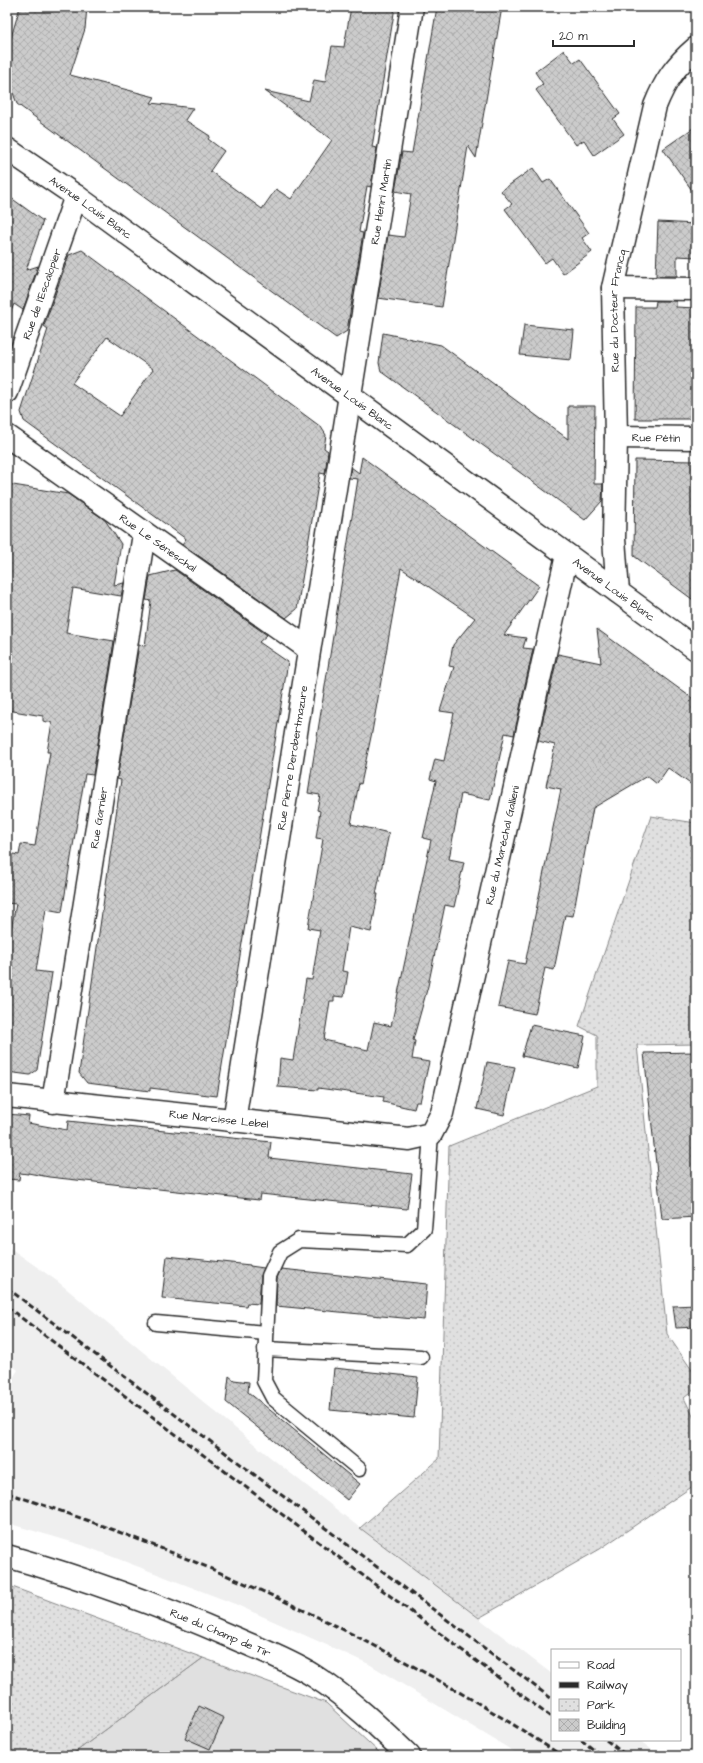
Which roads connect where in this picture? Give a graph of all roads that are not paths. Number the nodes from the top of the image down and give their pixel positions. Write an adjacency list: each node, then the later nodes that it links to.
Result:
1 (412, 7): 8 (street, Rue Henri Martin)
2 (696, 48): 5 (street, Rue du Docteur Francq)
3 (7, 149): 4 (street, Avenue Louis Blanc)
4 (76, 196): 7 (street, Rue de l'Escalopier); 8 (street, Avenue Louis Blanc)
5 (613, 288): 6 (street); 10 (street, Rue du Docteur Francq)
6 (696, 289)
7 (7, 392)
8 (349, 396): 13 (street, Avenue Louis Blanc); 15 (street, Rue Pierre Derobertmazure)
9 (7, 436): 12 (street, Rue Le Séneschal)
10 (616, 437): 11 (street, Rue Pétin); 14 (street, Rue du Docteur Francq)
11 (696, 438)
12 (144, 534): 15 (street, Rue Le Séneschal); 18 (street, Rue Garnier)
13 (567, 555): 14 (street, Avenue Louis Blanc); 20 (street, Rue du Maréchal Gallieni)
14 (618, 592): 16 (street, Avenue Louis Blanc)
15 (309, 649): 19 (street, Rue Pierre Derobertmazure)
16 (696, 649)
17 (7, 1096): 18 (street, Rue Narcisse Lebel)
18 (53, 1102): 19 (street, Rue Narcisse Lebel)
19 (234, 1120): 20 (street, Rue Narcisse Lebel)
20 (431, 1134): 22 (lane)
21 (156, 1323): 22 (lane)
22 (266, 1333): 23 (lane)
23 (265, 1349): 24 (lane); 25 (lane)
24 (421, 1357)
25 (359, 1469)
26 (7, 1556): 27 (street, Rue du Champ de Tir)
27 (409, 1756)

